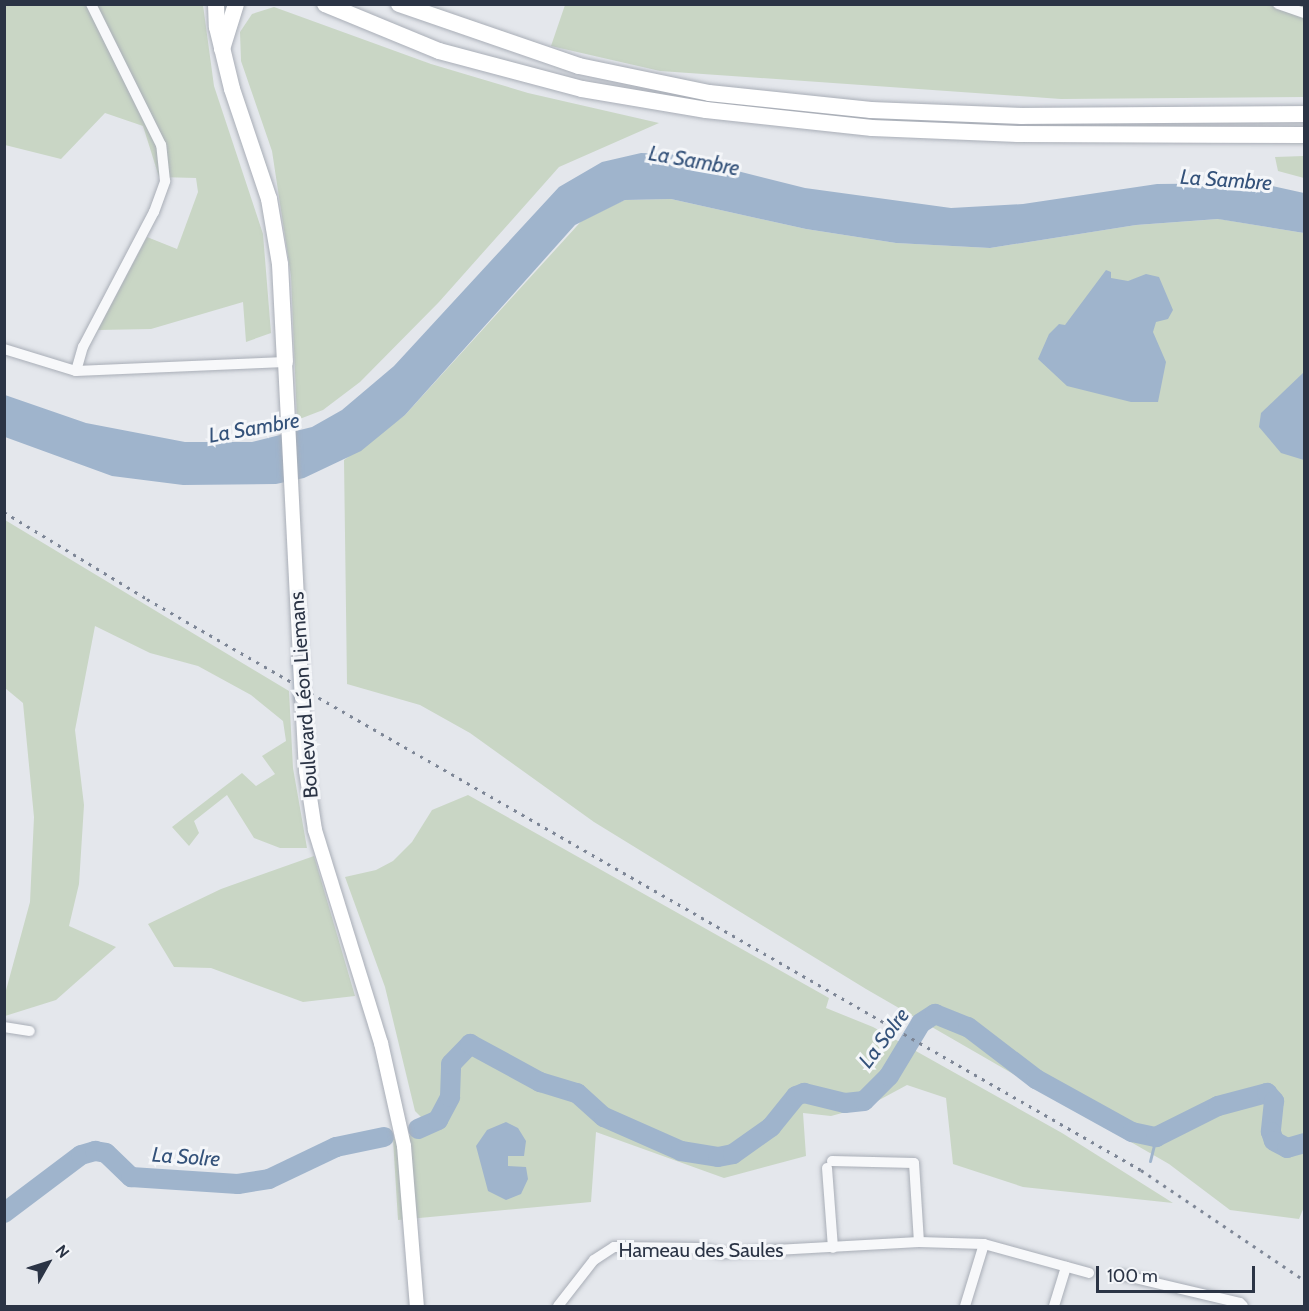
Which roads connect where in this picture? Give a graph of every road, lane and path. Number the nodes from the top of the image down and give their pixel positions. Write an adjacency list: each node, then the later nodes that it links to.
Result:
1 (91, 4): 13 (street)
2 (216, 4): 8 (highway, Boulevard Léon Liemans)
3 (236, 4): 8 (highway)
4 (325, 4): 10 (highway)
5 (399, 4): 9 (highway)
6 (1278, 4): 7 (street)
7 (1305, 13)
8 (222, 50): 12 (highway, Boulevard Léon Liemans)
9 (1305, 114)
10 (1305, 135)
11 (4, 349): 13 (street)
12 (285, 362): 13 (street); 22 (main road, Boulevard Léon Liemans, bridge)
13 (75, 371)
14 (4, 1027): 15 (street)
15 (30, 1031)
16 (919, 1242): 17 (street, Hameau des Saules); 18 (street, Hameau des Saules); 18 (street)
17 (984, 1244): 19 (street, Hameau des Saules); 24 (street)
18 (833, 1248): 23 (street, Hameau des Saules)
19 (1066, 1267): 20 (street, Hameau des Saules); 25 (street)
20 (1089, 1274)
21 (1122, 1275): 26 (street)
22 (417, 1306)
23 (558, 1306)
24 (965, 1306)
25 (1054, 1306)
26 (1243, 1306)

